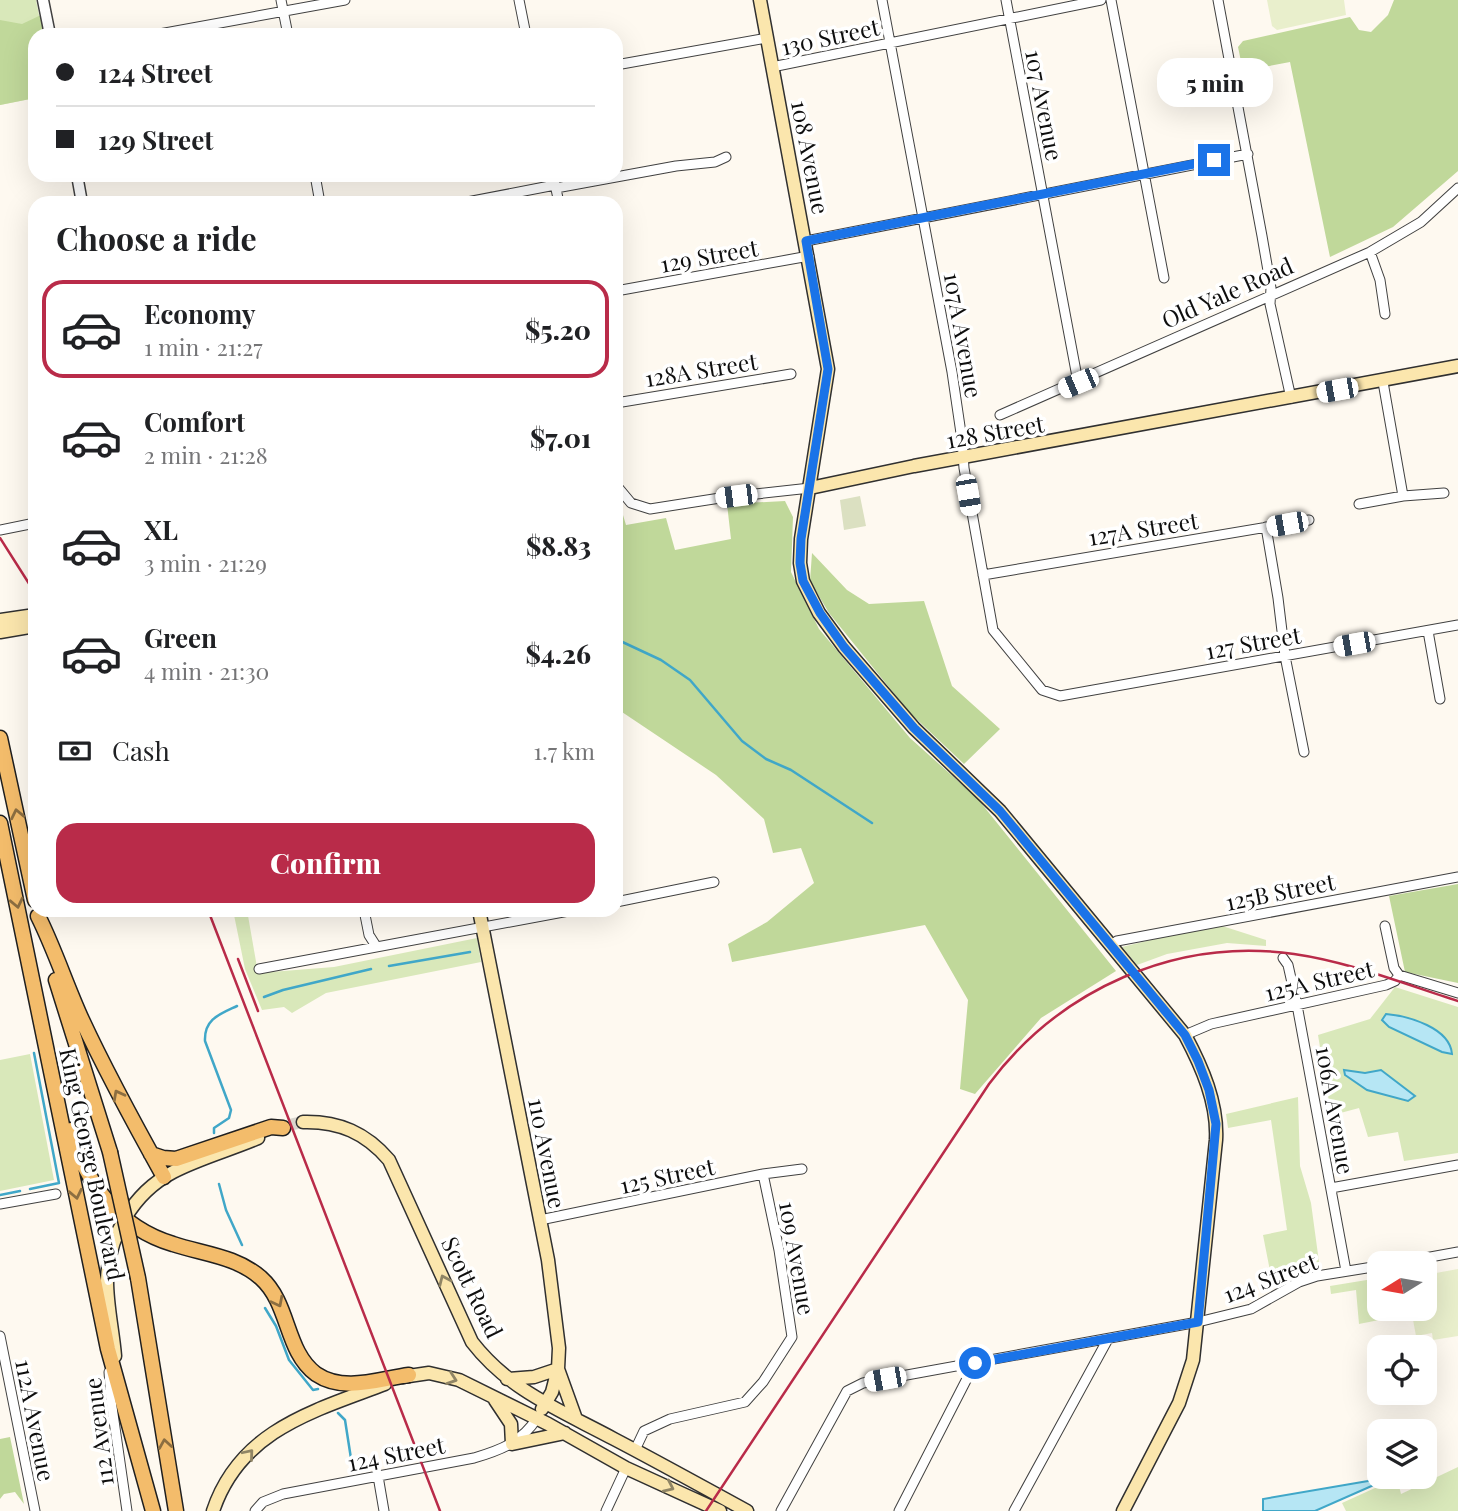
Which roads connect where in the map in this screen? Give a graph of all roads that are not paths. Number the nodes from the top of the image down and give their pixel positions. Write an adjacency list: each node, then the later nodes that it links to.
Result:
1 (43, 0): 13 (street)
2 (281, 0): 11 (street)
3 (345, 0): 11 (street)
4 (519, 0): 16 (street)
5 (760, 0): 17 (main road, 108 Avenue)
6 (881, 0): 18 (street, 107A Avenue)
7 (1006, 0): 12 (street, 107 Avenue)
8 (1101, 0): 12 (street, 130 Street)
9 (1111, 0): 23 (street)
10 (1218, 0): 21 (street)
11 (283, 11): 14 (street); 15 (street)
12 (1009, 19): 18 (street, 130 Street); 29 (street, 107 Avenue)
13 (49, 28)
14 (192, 28)
15 (287, 28)
16 (525, 28)
17 (767, 38): 19 (street, 130 Street); 20 (main road, 108 Avenue)
18 (889, 43): 20 (street, 130 Street); 32 (street, 107A Avenue)
19 (623, 64)
20 (772, 67): 33 (main road, 108 Avenue)
21 (1248, 153): 23 (street); 38 (street)
22 (726, 157): 24 (street)
23 (1145, 174): 29 (street); 36 (street)
24 (623, 175)
25 (554, 182): 27 (street)
26 (584, 182): 27 (street)
27 (555, 187): 30 (street); 31 (street)
28 (1458, 188): 34 (street, Old Yale Road)
29 (1042, 194): 32 (street); 43 (street, 107 Avenue)
30 (503, 196)
31 (557, 196)
32 (922, 217): 33 (street); 47 (street, 107A Avenue)
33 (806, 241): 35 (main road, 108 Avenue)
34 (1370, 252): 38 (street, Old Yale Road); 39 (street)
35 (809, 256): 37 (street, 129 Street); 48 (main road, 108 Avenue)
36 (1164, 278)
37 (623, 290)
38 (1270, 295): 43 (street, Old Yale Road); 44 (street)
39 (1385, 314)
40 (1458, 366): 42 (main road, 128 Street)
41 (792, 373): 45 (street, 128A Street)
42 (1383, 382): 44 (main road, 128 Street); 51 (street)
43 (1078, 383): 46 (street, Old Yale Road)
44 (1291, 398): 47 (main road, 128 Street)
45 (623, 402)
46 (1000, 415)
47 (963, 458): 48 (main road, 128 Street); 57 (street, 107A Avenue)
48 (810, 488): 50 (street, 128 Street); 83 (main road)
49 (1444, 493): 51 (street)
50 (623, 494)
51 (1404, 496): 52 (street)
52 (1359, 504)
53 (1309, 520): 55 (street, 127A Street)
54 (28, 524): 56 (street)
55 (1266, 527): 57 (street, 127A Street); 64 (street)
56 (0, 530)
57 (983, 575): 65 (street, 107A Avenue)
58 (28, 616): 59 (main road)
59 (0, 620)
60 (1458, 625): 62 (street, 127 Street)
61 (28, 627): 63 (main road)
62 (1428, 631): 64 (street, 127 Street); 66 (street)
63 (0, 632)
64 (1285, 656): 65 (street, 127 Street); 68 (street)
65 (1055, 695)
66 (1440, 699)
67 (0, 738): 70 (main road, one-way to 67)
68 (1304, 752)
69 (0, 823): 81 (main road, King George Boulevard, one-way to 81)
70 (28, 868)
71 (1458, 877): 83 (street, 125B Street)
72 (714, 882): 73 (street)
73 (623, 901)
74 (39, 917): 127 (main road, King George Boulevard, one-way to 74, bridge)
75 (40, 917): 92 (main road, one-way to 75)
76 (365, 917): 82 (street)
77 (481, 917): 80 (main road, 110 Avenue)
78 (539, 917): 80 (street)
79 (1385, 926): 86 (street)
80 (483, 928): 82 (street); 101 (main road, 110 Avenue)
81 (24, 935): 100 (main road); 109 (main road, King George Boulevard, one-way to 109)
82 (376, 946): 85 (street)
83 (1110, 946): 89 (main road)
84 (1283, 958): 88 (street, 106A Avenue)
85 (259, 969)
86 (1399, 975): 87 (street, 125A Street); 88 (street, 125A Street)
87 (1458, 993)
88 (1297, 1005): 89 (street, 125A Street); 97 (street, 106A Avenue)
89 (1185, 1035): 106 (main road)
90 (303, 1122): 114 (main road, Scott Road, one-way to 90)
91 (286, 1127): 92 (main road); 96 (main road)
92 (151, 1154): 96 (main road)
93 (1458, 1165): 97 (street)
94 (802, 1169): 95 (street, 125 Street)
95 (763, 1174): 101 (street, 125 Street); 121 (street, 109 Avenue)
96 (164, 1177): 100 (main road)
97 (1331, 1188): 105 (street, 106A Avenue)
98 (56, 1194): 99 (street)
99 (0, 1203)
100 (124, 1219): 112 (main road, one-way to 112); 113 (main road)
101 (540, 1220): 111 (main road, 110 Avenue)
102 (1458, 1252): 103 (street)
103 (1437, 1256)
104 (1367, 1268): 105 (street, 124 Street)
105 (1346, 1271): 106 (street, 124 Street)
106 (1198, 1322): 108 (street, 124 Street); 137 (main road)
107 (0, 1336): 124 (street, 112A Avenue)
108 (1108, 1339): 110 (street, 124 Street); 136 (street)
109 (108, 1349): 113 (main road, King George Boulevard); 125 (street, 112 Avenue)
110 (975, 1363): 134 (street, 124 Street); 135 (street)
111 (558, 1369): 114 (main road); 116 (main road, 110 Avenue); 118 (main road)
112 (409, 1375): 115 (main road, one-way to 115); 128 (main road, one-way to 112)
113 (116, 1377): 126 (main road, King George Boulevard)
114 (507, 1379): 116 (main road, Scott Road)
115 (493, 1397): 117 (main road); 120 (main road)
116 (545, 1404): 117 (main road, 110 Avenue); 118 (main road, Scott Road)
117 (537, 1418): 119 (main road); 120 (street, 124 Street)
118 (576, 1419): 121 (main road, Scott Road)
119 (565, 1433): 120 (main road); 122 (main road)
120 (512, 1444): 123 (street, 124 Street)
121 (635, 1450): 133 (main road, Scott Road)
122 (626, 1468): 131 (street); 132 (main road, one-way to 132)
123 (377, 1476): 129 (street, 124 Street); 130 (street)
124 (35, 1511)
125 (127, 1511)
126 (153, 1511)
127 (176, 1511)
128 (213, 1511)
129 (255, 1511)
130 (384, 1511)
131 (606, 1511)
132 (720, 1511)
133 (747, 1511)
134 (781, 1511)
135 (899, 1511)
136 (1014, 1511)
137 (1123, 1511)

